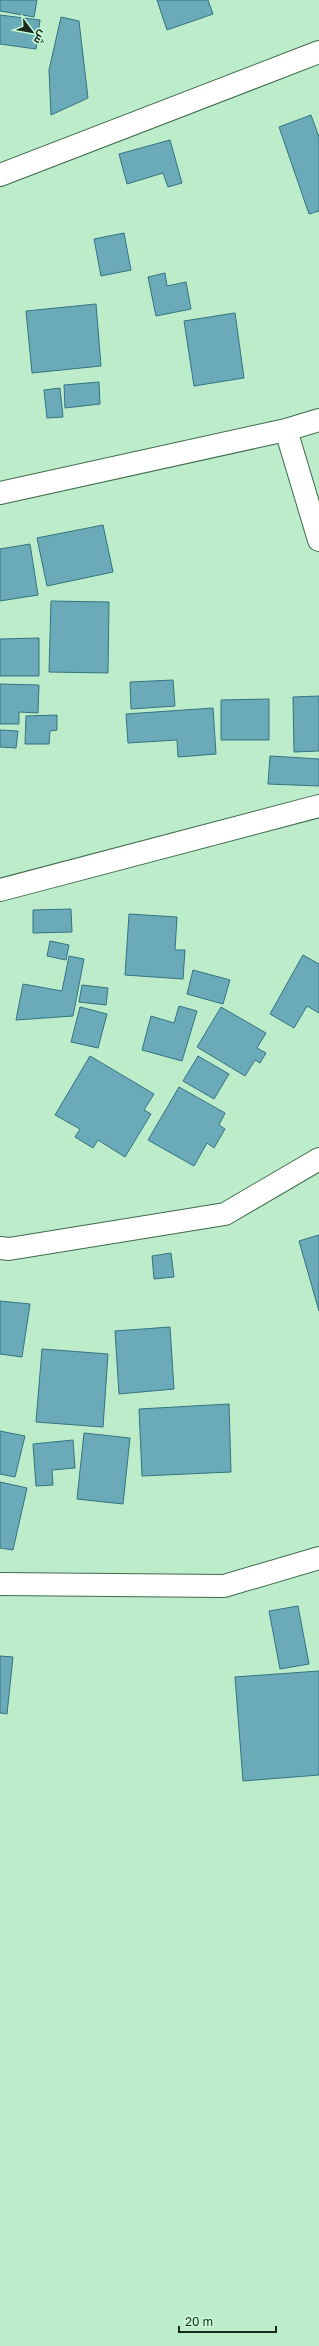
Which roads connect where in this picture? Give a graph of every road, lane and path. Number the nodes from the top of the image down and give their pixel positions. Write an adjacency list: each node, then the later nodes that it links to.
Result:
1 (319, 52): 2 (street)
2 (0, 175)
3 (319, 420): 4 (street)
4 (286, 430): 5 (street); 6 (street)
5 (0, 493)
6 (319, 540)
7 (319, 806): 8 (street)
8 (0, 890)
9 (319, 1159): 10 (street)
10 (0, 1248)
11 (319, 1558): 12 (street)
12 (0, 1584)

